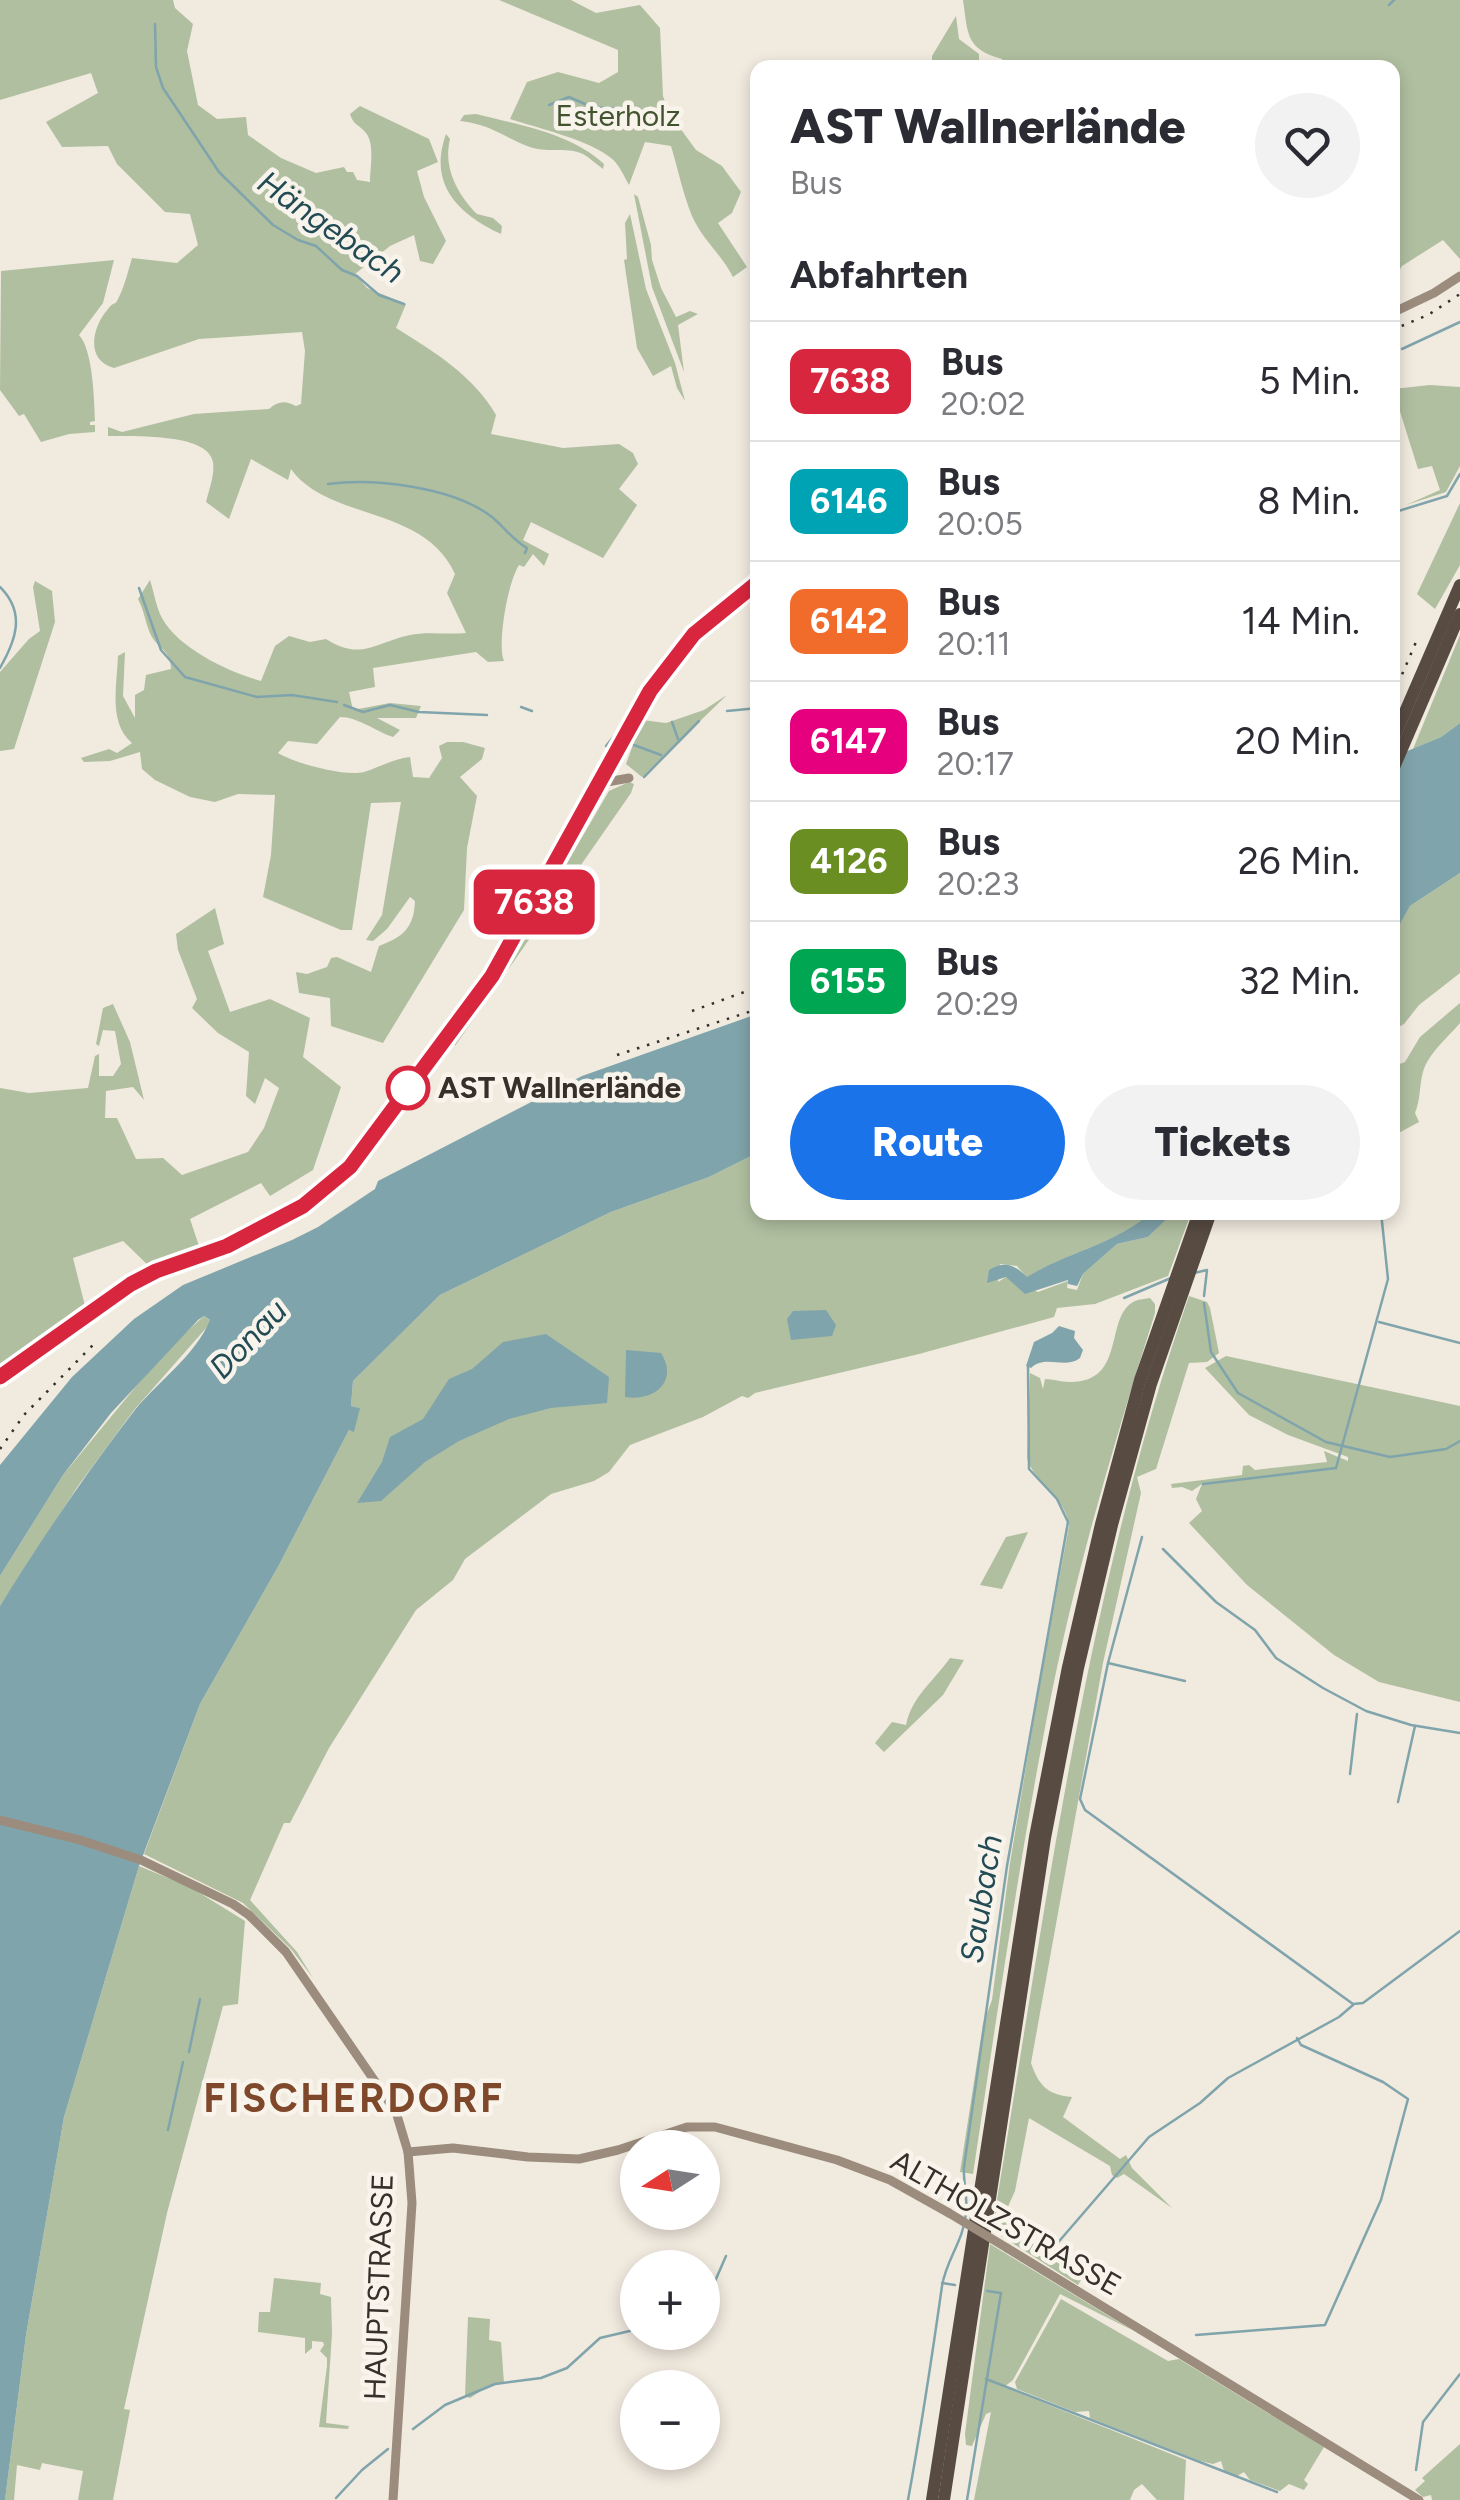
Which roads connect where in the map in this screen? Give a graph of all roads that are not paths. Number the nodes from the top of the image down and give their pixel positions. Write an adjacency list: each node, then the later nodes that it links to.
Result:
1 (1460, 276): 2 (main road)
2 (1400, 309)
3 (1460, 585): 5 (highway)
4 (750, 588): 9 (main road)
5 (1455, 615): 6 (highway); 7 (highway)
6 (1400, 726)
7 (1400, 752)
8 (629, 778): 9 (main road)
9 (582, 814): 13 (main road)
10 (1197, 1220): 12 (highway)
11 (1208, 1220): 12 (highway)
12 (1167, 1317): 17 (highway); 18 (highway)
13 (0, 1377)
14 (0, 1820): 15 (main road, HAUPTSTRASSE)
15 (408, 2152): 16 (main road, HAUPTSTRASSE); 19 (main road, ALTHOLZSTRASSE, bridge)
16 (392, 2500)
17 (932, 2500)
18 (947, 2500)
19 (1419, 2500)

